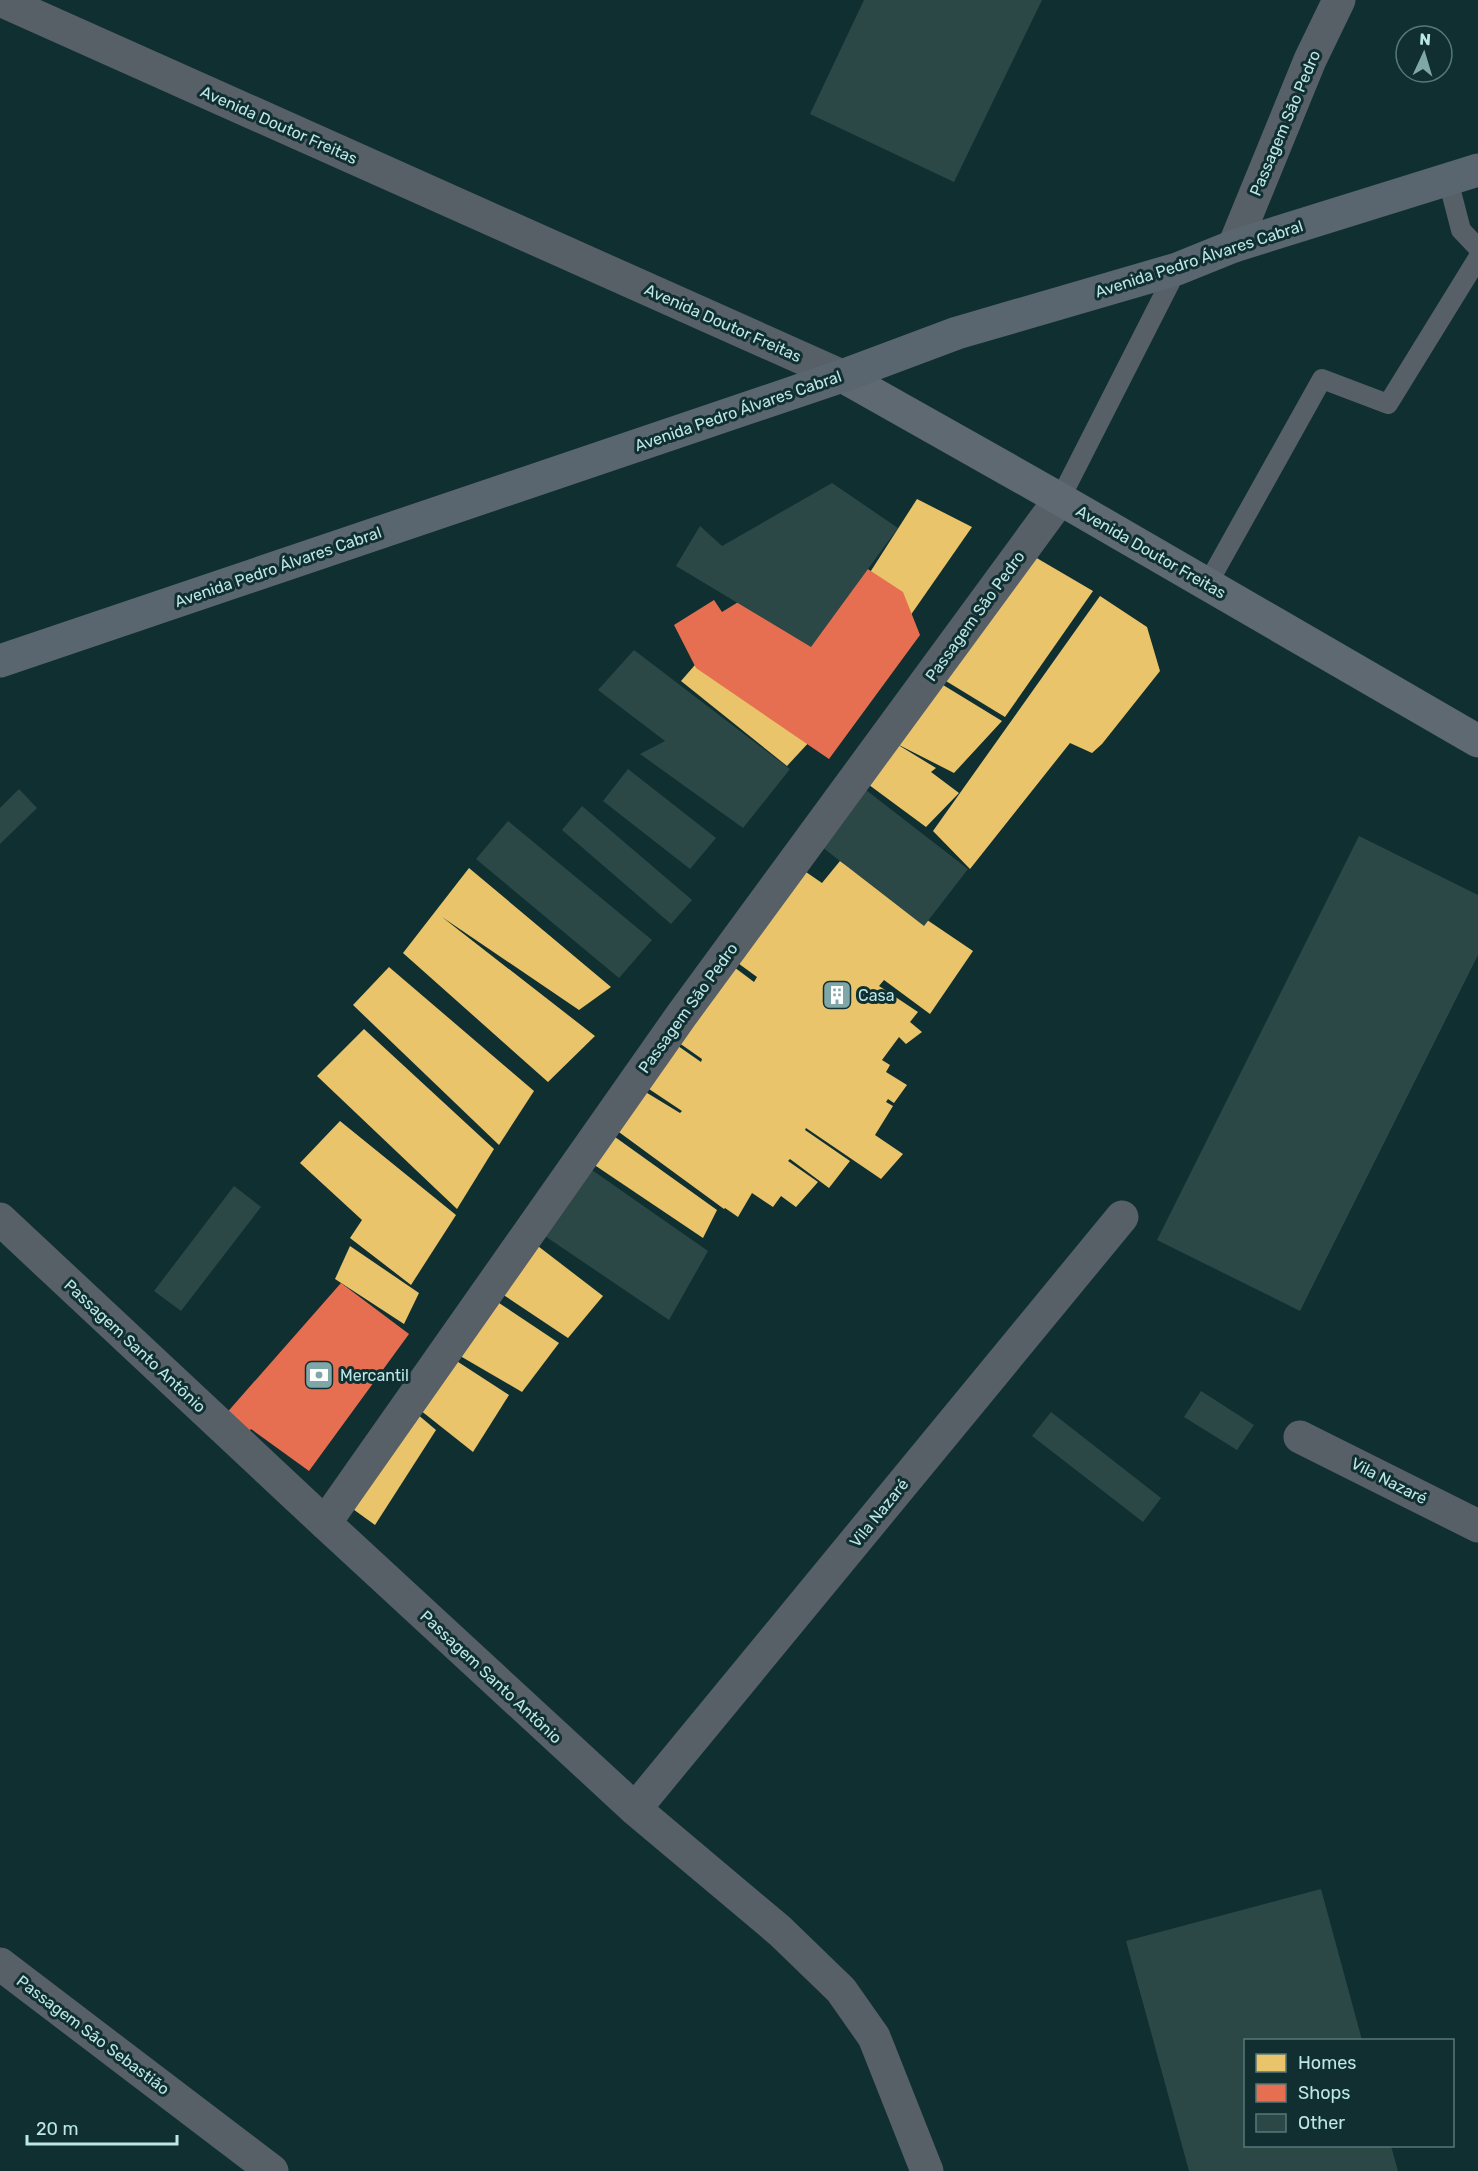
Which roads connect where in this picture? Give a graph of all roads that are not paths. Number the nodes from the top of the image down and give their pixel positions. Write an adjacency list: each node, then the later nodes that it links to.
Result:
1 (0, 0): 8 (street, Avenida Doutor Freitas)
2 (1339, 0): 4 (street, Passagem São Pedro)
3 (1463, 175): 4 (main road, Avenida Pedro Álvares Cabral); 5 (lane)
4 (1234, 246): 7 (main road, Avenida Pedro Álvares Cabral)
5 (1478, 248)
6 (1478, 258): 10 (lane)
7 (1177, 269): 8 (main road, Avenida Pedro Álvares Cabral); 9 (lane)
8 (842, 376): 9 (main road, Avenida Doutor Freitas); 11 (main road, Avenida Pedro Álvares Cabral)
9 (1060, 500): 10 (main road, Avenida Doutor Freitas); 16 (street, Passagem São Pedro)
10 (1207, 585): 12 (main road, Avenida Doutor Freitas)
11 (0, 661)
12 (1478, 741)
13 (1122, 1217): 18 (street, Vila Nazaré)
14 (0, 1220): 16 (street, Passagem Santo Antônio)
15 (1300, 1437): 17 (street, Vila Nazaré)
16 (325, 1523): 18 (street, Passagem Santo Antônio)
17 (1478, 1526)
18 (635, 1809): 21 (street, Passagem Santo Antônio)
19 (0, 1964): 20 (street, Passagem São Sebastião)
20 (272, 2171)
21 (927, 2171)

